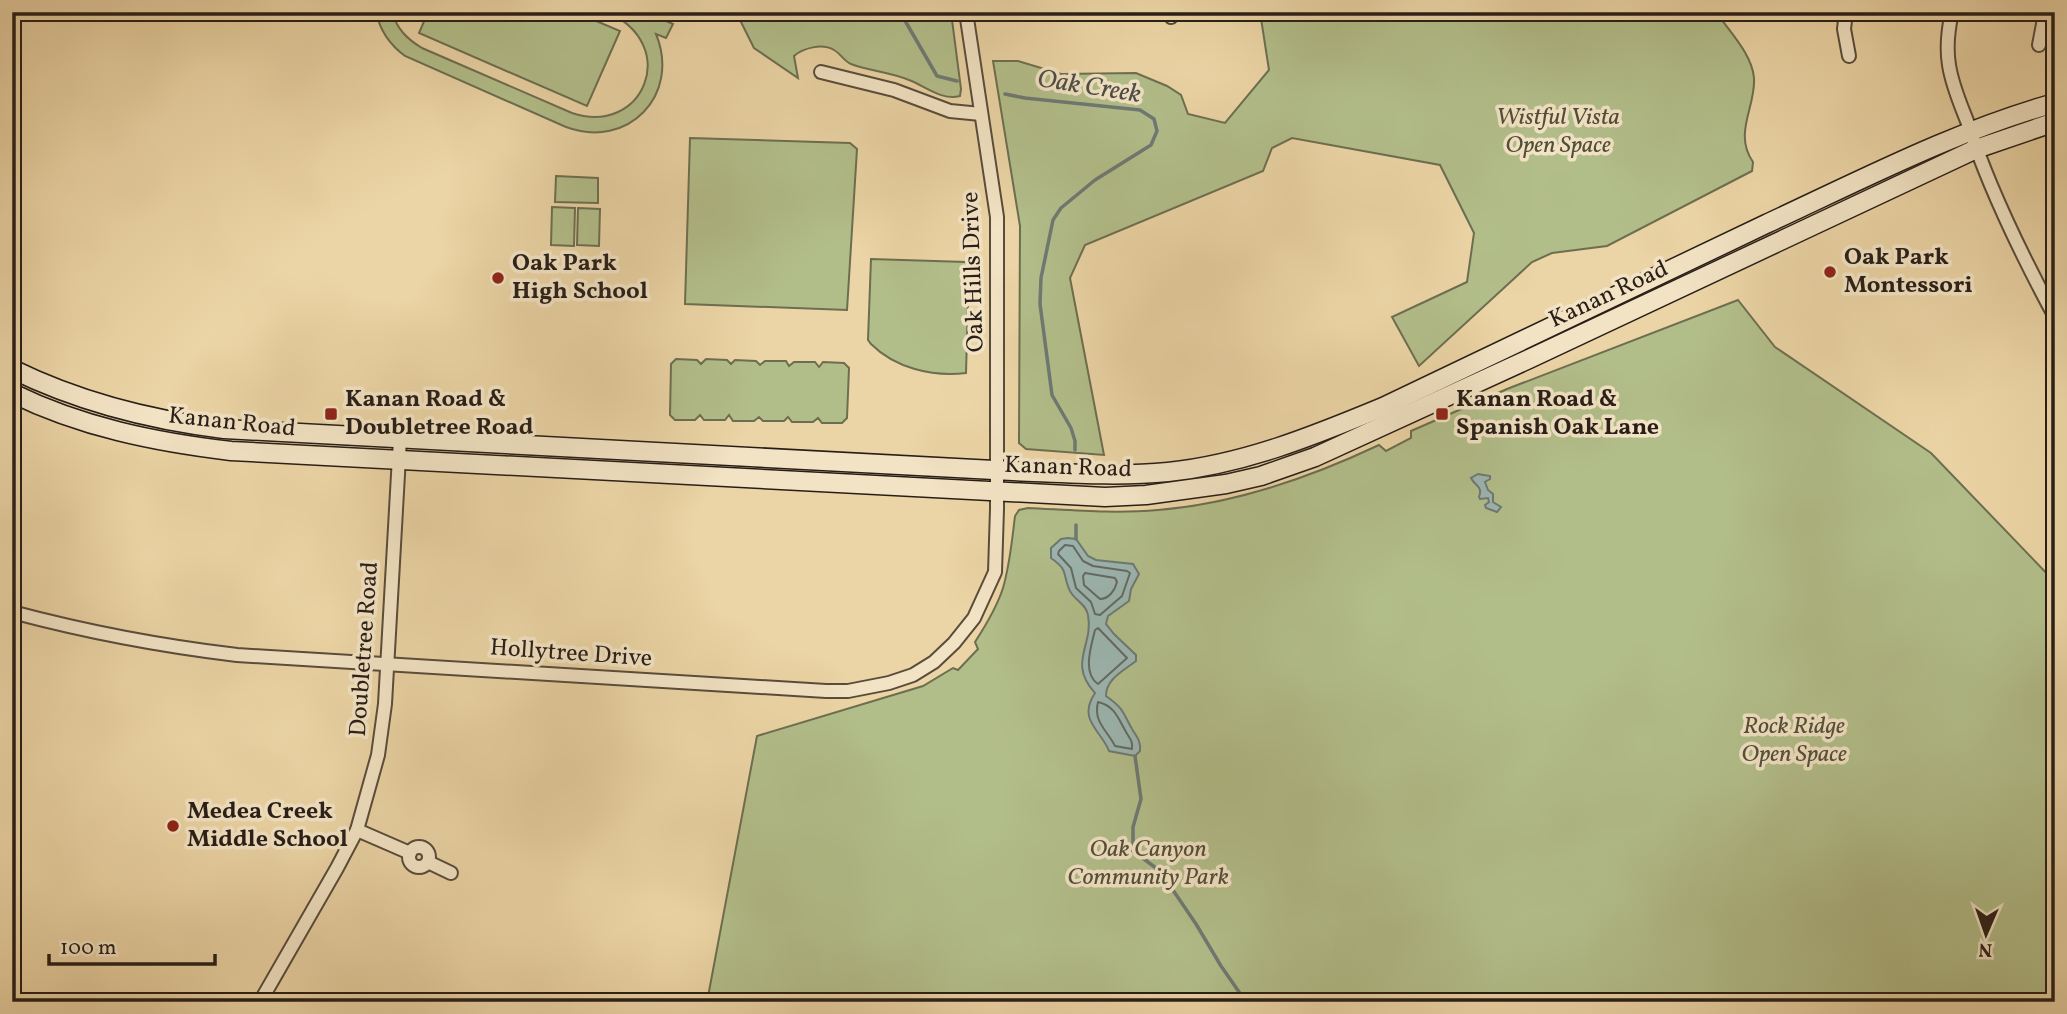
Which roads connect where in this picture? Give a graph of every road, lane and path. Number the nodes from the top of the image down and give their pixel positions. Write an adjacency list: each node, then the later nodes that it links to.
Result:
1 (966, 12): 9 (street, Oak Hills Drive)
2 (1846, 12): 6 (street)
3 (1952, 12): 11 (street)
4 (2052, 12): 5 (street)
5 (2039, 45)
6 (1849, 56)
7 (821, 72): 9 (street)
8 (2055, 103): 11 (main road, Kanan Road)
9 (981, 114): 19 (street, Oak Hills Drive)
10 (2055, 122): 11 (main road, Kanan Road)
11 (1973, 140): 12 (street); 19 (main road, Kanan Road); 20 (main road, Kanan Road)
12 (2055, 317)
13 (12, 369): 16 (main road, Kanan Road)
14 (12, 382): 16 (main road)
15 (12, 393): 18 (main road, Kanan Road)
16 (74, 396): 17 (main road, Kanan Road)
17 (400, 439): 18 (street, Doubletree Road); 19 (main road, Kanan Road)
18 (399, 461): 20 (main road, Kanan Road); 22 (street, Doubletree Road)
19 (997, 470): 20 (street, Oak Hills Drive)
20 (997, 490): 22 (street, Hollytree Drive)
21 (12, 612): 22 (street, Hollytree Drive)
22 (387, 663): 23 (street, Doubletree Road)
23 (357, 830): 24 (street); 25 (street, Doubletree Road)
24 (451, 873)
25 (260, 1002)

